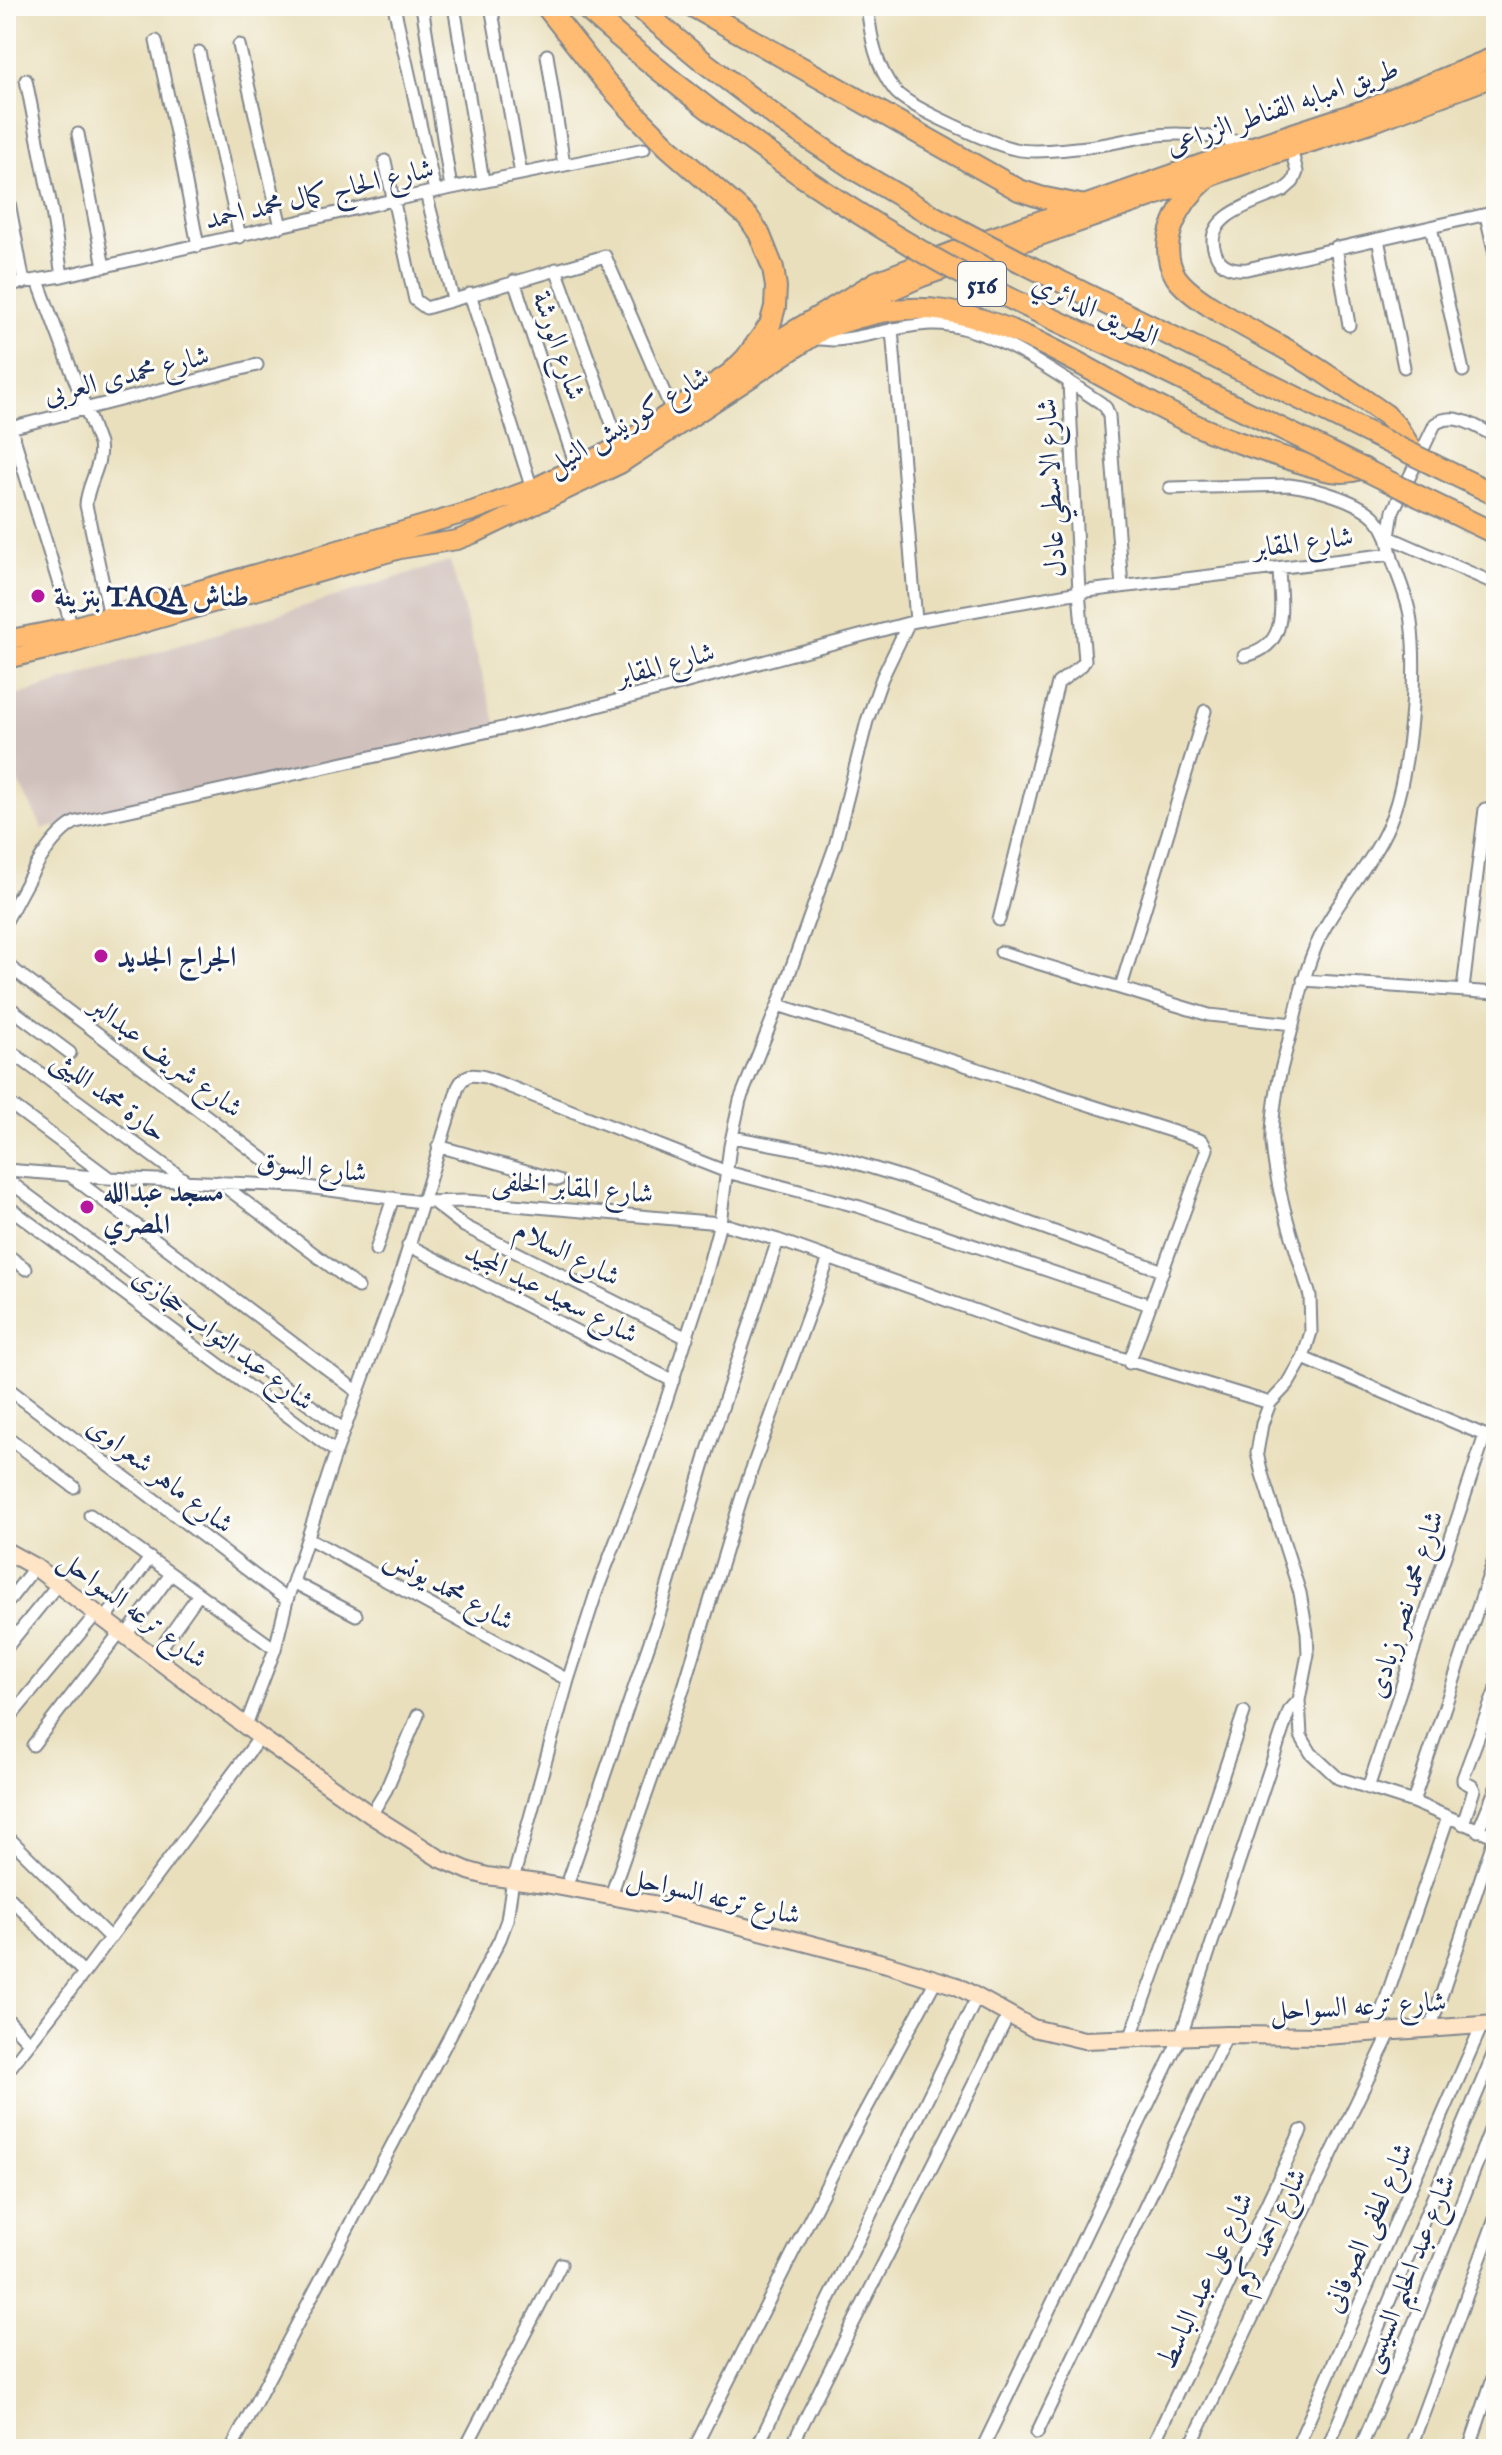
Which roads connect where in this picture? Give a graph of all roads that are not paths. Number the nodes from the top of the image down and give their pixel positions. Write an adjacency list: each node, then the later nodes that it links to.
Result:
1 (394, 6): 28 (street)
2 (422, 6): 27 (street)
3 (454, 6): 25 (street)
4 (491, 6): 23 (street)
5 (546, 6): 55 (highway)
6 (583, 6): 63 (highway, الطريق الدائري / 516, bridge)
7 (637, 6): 62 (highway, الطريق الدائري / 516, bridge)
8 (692, 6): 30 (highway)
9 (867, 6): 18 (street)
10 (156, 41): 36 (street)
11 (239, 45): 32 (street)
12 (199, 52): 34 (street)
13 (547, 55): 22 (street)
14 (1496, 56): 18 (main road, طريق امبابه القناطر الزراعى)
15 (1496, 76): 20 (main road, طريق امبابه القناطر الزراعى)
16 (26, 80): 41 (street)
17 (78, 134): 39 (street)
18 (1256, 145): 30 (main road, طريق امبابه القناطر الزراعى)
19 (644, 149): 22 (street, شارع الحاج كمال محمد احمد)
20 (1291, 149): 24 (main road, طريق امبابه القناطر الزراعى); 37 (street)
21 (385, 161): 29 (street)
22 (564, 165): 23 (street, شارع الحاج كمال محمد احمد)
23 (521, 174): 25 (street, شارع الحاج كمال محمد احمد)
24 (1206, 179): 49 (main road, شارع كورنيش النيل); 62 (highway)
25 (483, 181): 27 (street, شارع الحاج كمال محمد احمد)
26 (6, 186): 44 (street)
27 (451, 188): 28 (street, شارع الحاج كمال محمد احمد)
28 (431, 192): 29 (street, شارع الحاج كمال محمد احمد); 47 (street)
29 (393, 200): 32 (street, شارع الحاج كمال محمد احمد); 47 (street)
30 (1085, 206): 55 (main road, شارع كورنيش النيل)
31 (1491, 213): 33 (street); 38 (street)
32 (281, 227): 34 (street, شارع الحاج كمال محمد احمد)
33 (1431, 227): 35 (street); 54 (street)
34 (240, 237): 36 (street, شارع الحاج كمال محمد احمد)
35 (1378, 239): 37 (street); 53 (street)
36 (198, 246): 39 (street, شارع الحاج كمال محمد احمد)
37 (1336, 247): 48 (street)
38 (1496, 259)
39 (104, 267): 41 (street, شارع الحاج كمال محمد احمد)
40 (556, 269): 43 (street); 58 (street); 61 (street)
41 (62, 276): 42 (street, شارع الحاج كمال محمد احمد)
42 (38, 281): 44 (street, شارع الحاج كمال محمد احمد); 57 (street)
43 (514, 281): 46 (street); 64 (street, شارع الورشة)
44 (24, 283): 45 (street, شارع الحاج كمال محمد احمد)
45 (6, 285)
46 (470, 294): 47 (street); 66 (street)
47 (453, 299)
48 (1349, 325)
49 (825, 328): 51 (main road, شارع كورنيش النيل); 63 (highway)
50 (892, 329): 51 (street); 56 (street); 78 (street)
51 (807, 339): 69 (main road, شارع كورنيش النيل)
52 (257, 365): 57 (street, شارع محمدى العربى)
53 (1404, 367)
54 (1463, 371)
55 (731, 373): 58 (main road, شارع كورنيش النيل)
56 (1069, 382): 75 (street); 76 (street, شارع الاسطي عادل)
57 (87, 408): 59 (street, شارع محمدى العربى); 77 (street)
58 (673, 413): 61 (main road, شارع كورنيش النيل)
59 (8, 428): 79 (street)
60 (1496, 437): 71 (street)
61 (620, 446): 64 (main road, شارع كورنيش النيل)
62 (1425, 460): 67 (highway, الطريق الدائري / 516)
63 (1363, 468): 70 (highway, الطريق الدائري / 516, bridge)
64 (577, 469): 66 (main road, شارع كورنيش النيل)
65 (1170, 488): 71 (street)
66 (532, 489): 68 (main road, شارع كورنيش النيل)
67 (1496, 495)
68 (472, 511): 69 (main road); 77 (main road, شارع كورنيش النيل)
69 (478, 532): 82 (main road, شارع كورنيش النيل)
70 (1496, 534)
71 (1389, 537): 72 (street); 74 (street)
72 (1391, 554): 73 (street, شارع المقابر); 89 (street)
73 (1279, 568): 75 (street, شارع المقابر); 81 (street)
74 (1496, 584)
75 (1122, 587): 76 (street, شارع المقابر)
76 (1079, 592): 78 (street, شارع المقابر); 85 (street, شارع الاسطي عادل)
77 (110, 616): 79 (main road, شارع كورنيش النيل)
78 (912, 623): 86 (street, شارع المقابر); 94 (street)
79 (72, 627): 80 (main road, شارع كورنيش النيل)
80 (6, 640)
81 (1244, 656)
82 (6, 659)
83 (1205, 711): 90 (street)
84 (1485, 809): 91 (street)
85 (999, 920)
86 (6, 921)
87 (1001, 952): 90 (street)
88 (6, 964): 109 (street, شارع شريف عبدالبر)
89 (1303, 980): 91 (street); 95 (street)
90 (1121, 987): 95 (street)
91 (1463, 989): 92 (street)
92 (1496, 993)
93 (6, 1005): 97 (street)
94 (778, 1005): 99 (street); 120 (street)
95 (1293, 1024): 124 (street)
96 (6, 1048): 107 (street, حارة محمد الليثى)
97 (70, 1053)
98 (6, 1101): 104 (street)
99 (732, 1137): 102 (street); 120 (street)
100 (438, 1146): 102 (street); 106 (street); 111 (street)
101 (6, 1170): 103 (street, شارع السوق)
102 (727, 1172): 113 (street); 122 (street)
103 (69, 1175): 104 (street, شارع السوق); 128 (street)
104 (108, 1178): 107 (street, شارع السوق)
105 (6, 1179): 130 (street)
106 (558, 1180)
107 (186, 1181): 108 (street, شارع السوق)
108 (218, 1181): 109 (street, شارع السوق); 121 (street)
109 (299, 1186): 110 (street, شارع السوق)
110 (393, 1198): 111 (street, شارع السوق); 116 (street)
111 (427, 1202): 113 (street, شارع المقابر الخلفى); 115 (street); 123 (street, شارع السلام)
112 (6, 1205): 133 (street, شارع عبد التواب حجازى)
113 (720, 1223): 114 (street, شارع المقابر الخلفى); 123 (street)
114 (778, 1240): 118 (street, شارع المقابر الخلفى); 172 (street)
115 (408, 1245): 126 (street, شارع سعيد عبد المجيد); 128 (street)
116 (376, 1250)
117 (6, 1254): 119 (street)
118 (829, 1258): 125 (street, شارع المقابر الخلفى); 174 (street)
119 (26, 1269)
120 (1163, 1271): 122 (street)
121 (358, 1287)
122 (1150, 1305): 125 (street)
123 (687, 1338): 126 (street)
124 (1303, 1358): 129 (street); 132 (street)
125 (1129, 1363): 129 (street, شارع المقابر الخلفى)
126 (673, 1381): 153 (street)
127 (6, 1387): 145 (street, شارع ماهر شعراوى)
128 (358, 1392): 130 (street)
129 (1270, 1403): 155 (street)
130 (344, 1430): 133 (street)
131 (6, 1436): 134 (street)
132 (1491, 1438): 162 (street, شارع محمد نصر زبادى)
133 (336, 1452): 136 (street)
134 (74, 1487)
135 (90, 1515): 139 (street)
136 (308, 1538): 142 (street); 153 (street, شارع محمد يونس)
137 (6, 1551): 140 (main road, شارع ترعه السواحل)
138 (1496, 1554): 164 (street)
139 (150, 1558): 141 (street); 148 (street)
140 (35, 1567): 143 (main road, شارع ترعه السواحل); 146 (street)
141 (171, 1574): 144 (street); 149 (street)
142 (293, 1582): 145 (street); 147 (street)
143 (58, 1584): 148 (main road, شارع ترعه السواحل); 150 (street)
144 (199, 1594): 151 (street); 152 (street)
145 (287, 1600): 151 (street)
146 (6, 1604)
147 (356, 1615)
148 (101, 1616): 149 (main road, شارع ترعه السواحل); 158 (street)
149 (124, 1633): 152 (main road, شارع ترعه السواحل); 161 (street)
150 (6, 1648)
151 (275, 1649): 159 (street)
152 (155, 1656): 159 (main road, شارع ترعه السواحل)
153 (568, 1680): 171 (street)
154 (1496, 1689): 167 (street)
155 (1299, 1700): 162 (street); 185 (street)
156 (1244, 1712): 186 (street)
157 (418, 1715): 165 (street)
158 (6, 1722)
159 (246, 1725): 160 (main road, شارع ترعه السواحل)
160 (260, 1737): 165 (main road, شارع ترعه السواحل); 175 (street)
161 (33, 1745)
162 (1368, 1788): 164 (street)
163 (1496, 1788): 168 (street)
164 (1413, 1802): 166 (street)
165 (371, 1815): 171 (main road, شارع ترعه السواحل)
166 (1448, 1817): 167 (street); 183 (street, شارع احمد كرم)
167 (1463, 1824): 168 (street)
168 (1478, 1831): 170 (street)
169 (6, 1835): 175 (street)
170 (1495, 1837): 182 (street)
171 (513, 1879): 172 (main road, شارع ترعه السواحل); 198 (street)
172 (566, 1888): 174 (main road, شارع ترعه السواحل)
173 (6, 1894): 176 (street)
174 (610, 1898): 177 (main road, شارع ترعه السواحل)
175 (110, 1938): 176 (street)
176 (84, 1973): 187 (street)
177 (937, 1978): 178 (main road, شارع ترعه السواحل); 200 (street)
178 (977, 1997): 179 (main road, شارع ترعه السواحل); 201 (street)
179 (1008, 2016): 186 (main road, شارع ترعه السواحل); 202 (street)
180 (6, 2018): 187 (street)
181 (1489, 2024): 182 (main road, شارع ترعه السواحل); 206 (street, شارع لطفى الصوفانى)
182 (1430, 2029): 183 (main road, شارع ترعه السواحل)
183 (1382, 2034): 184 (main road, شارع ترعه السواحل); 205 (street, شارع احمد كرم)
184 (1227, 2035): 185 (main road, شارع ترعه السواحل); 196 (street)
185 (1181, 2036): 186 (main road, شارع ترعه السواحل); 203 (street)
186 (1130, 2039)
187 (29, 2042): 189 (street)
188 (1496, 2048): 207 (street)
189 (10, 2058): 190 (street)
190 (6, 2073)
191 (1496, 2115): 208 (street, شارع عبد الحليم السيسى)
192 (1301, 2131): 204 (street, شارع على عبد الباسط)
193 (1496, 2216): 209 (street)
194 (561, 2264): 199 (street)
195 (1496, 2369): 210 (street)
196 (1037, 2433)
197 (1496, 2442): 211 (street)
198 (231, 2449)
199 (465, 2449)
200 (694, 2449)
201 (756, 2449)
202 (790, 2449)
203 (982, 2449)
204 (1151, 2449)
205 (1189, 2449)
206 (1296, 2449)
207 (1327, 2449)
208 (1360, 2449)
209 (1410, 2449)
210 (1469, 2449)
211 (1494, 2449)

